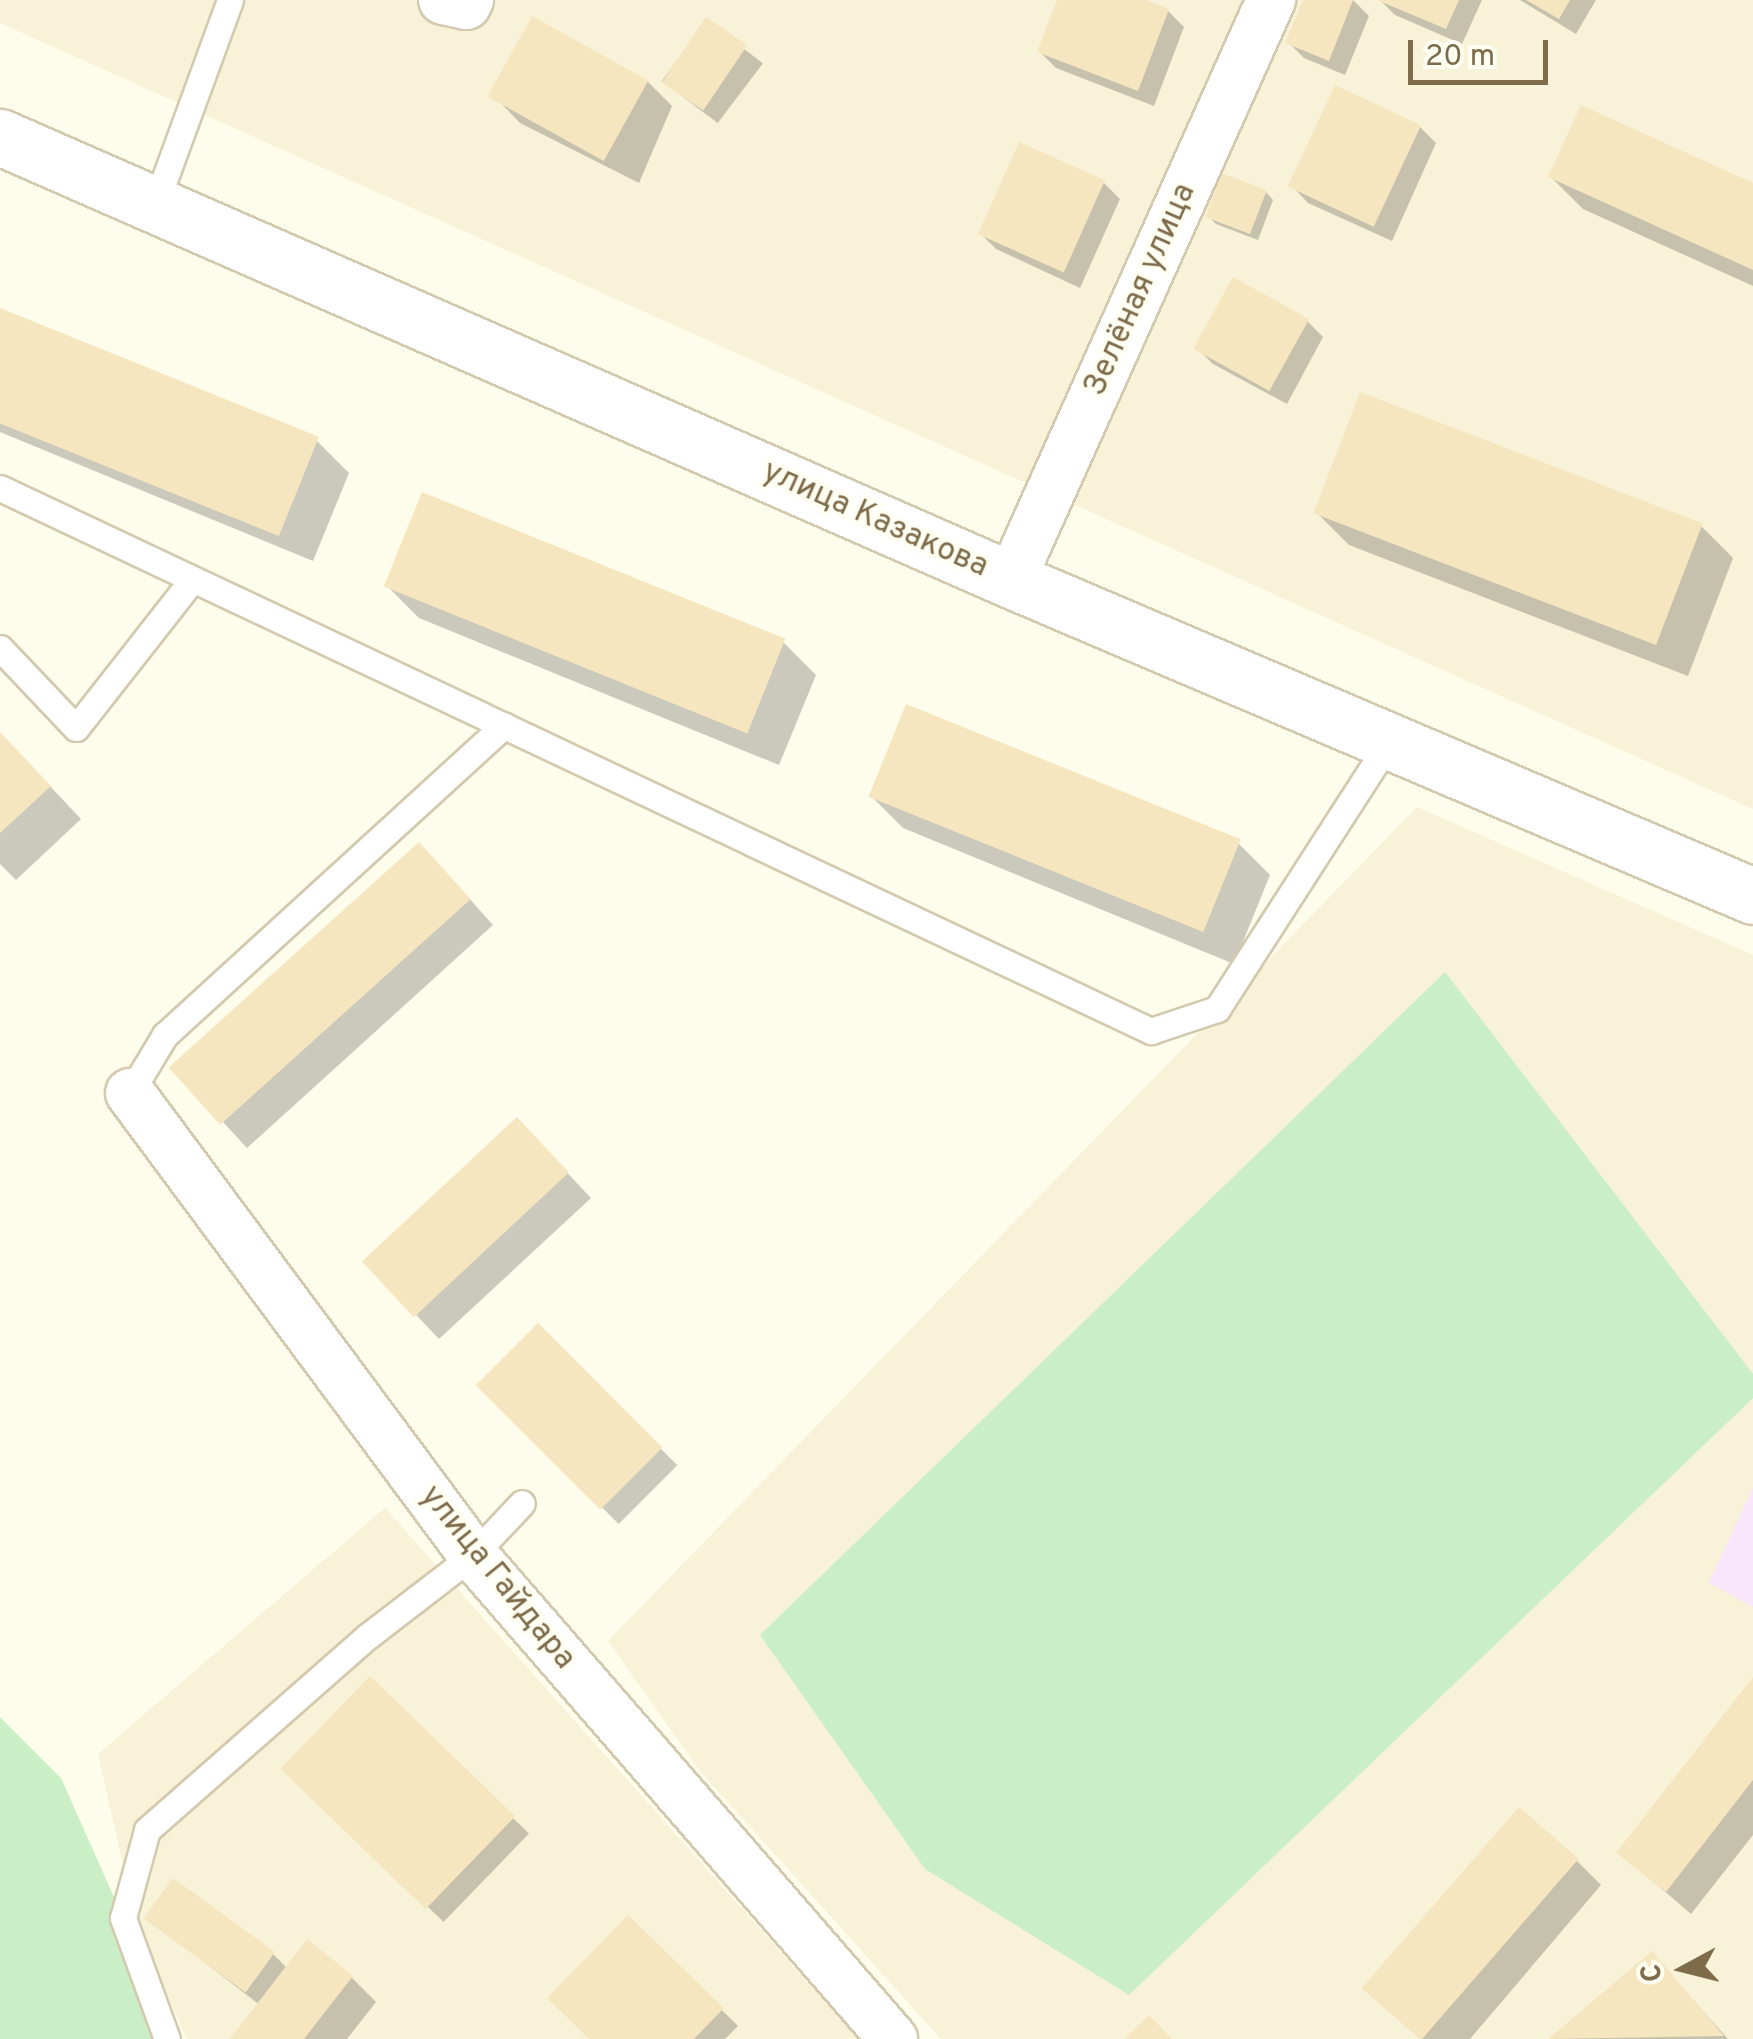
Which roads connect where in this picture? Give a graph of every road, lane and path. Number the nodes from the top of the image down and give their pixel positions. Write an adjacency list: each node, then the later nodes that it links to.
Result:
1 (230, 0): 6 (lane)
2 (443, 0): 3 (street)
3 (469, 0)
4 (1272, 0): 9 (street, Зелёная улица)
5 (5, 149): 6 (main road, улица Казакова)
6 (155, 205): 9 (main road, улица Казакова)
7 (0, 488): 8 (lane)
8 (193, 579): 10 (lane); 11 (lane)
9 (1011, 580): 12 (main road, улица Казакова)
10 (0, 648)
11 (504, 726): 12 (lane); 14 (lane)
12 (1390, 742): 13 (main road, улица Казакова)
13 (1753, 896)
14 (130, 1094): 16 (street, улица Гайдара)
15 (522, 1503): 16 (lane)
16 (473, 1555): 17 (lane); 18 (street, улица Гайдара)
17 (167, 2039)
18 (893, 2039)

